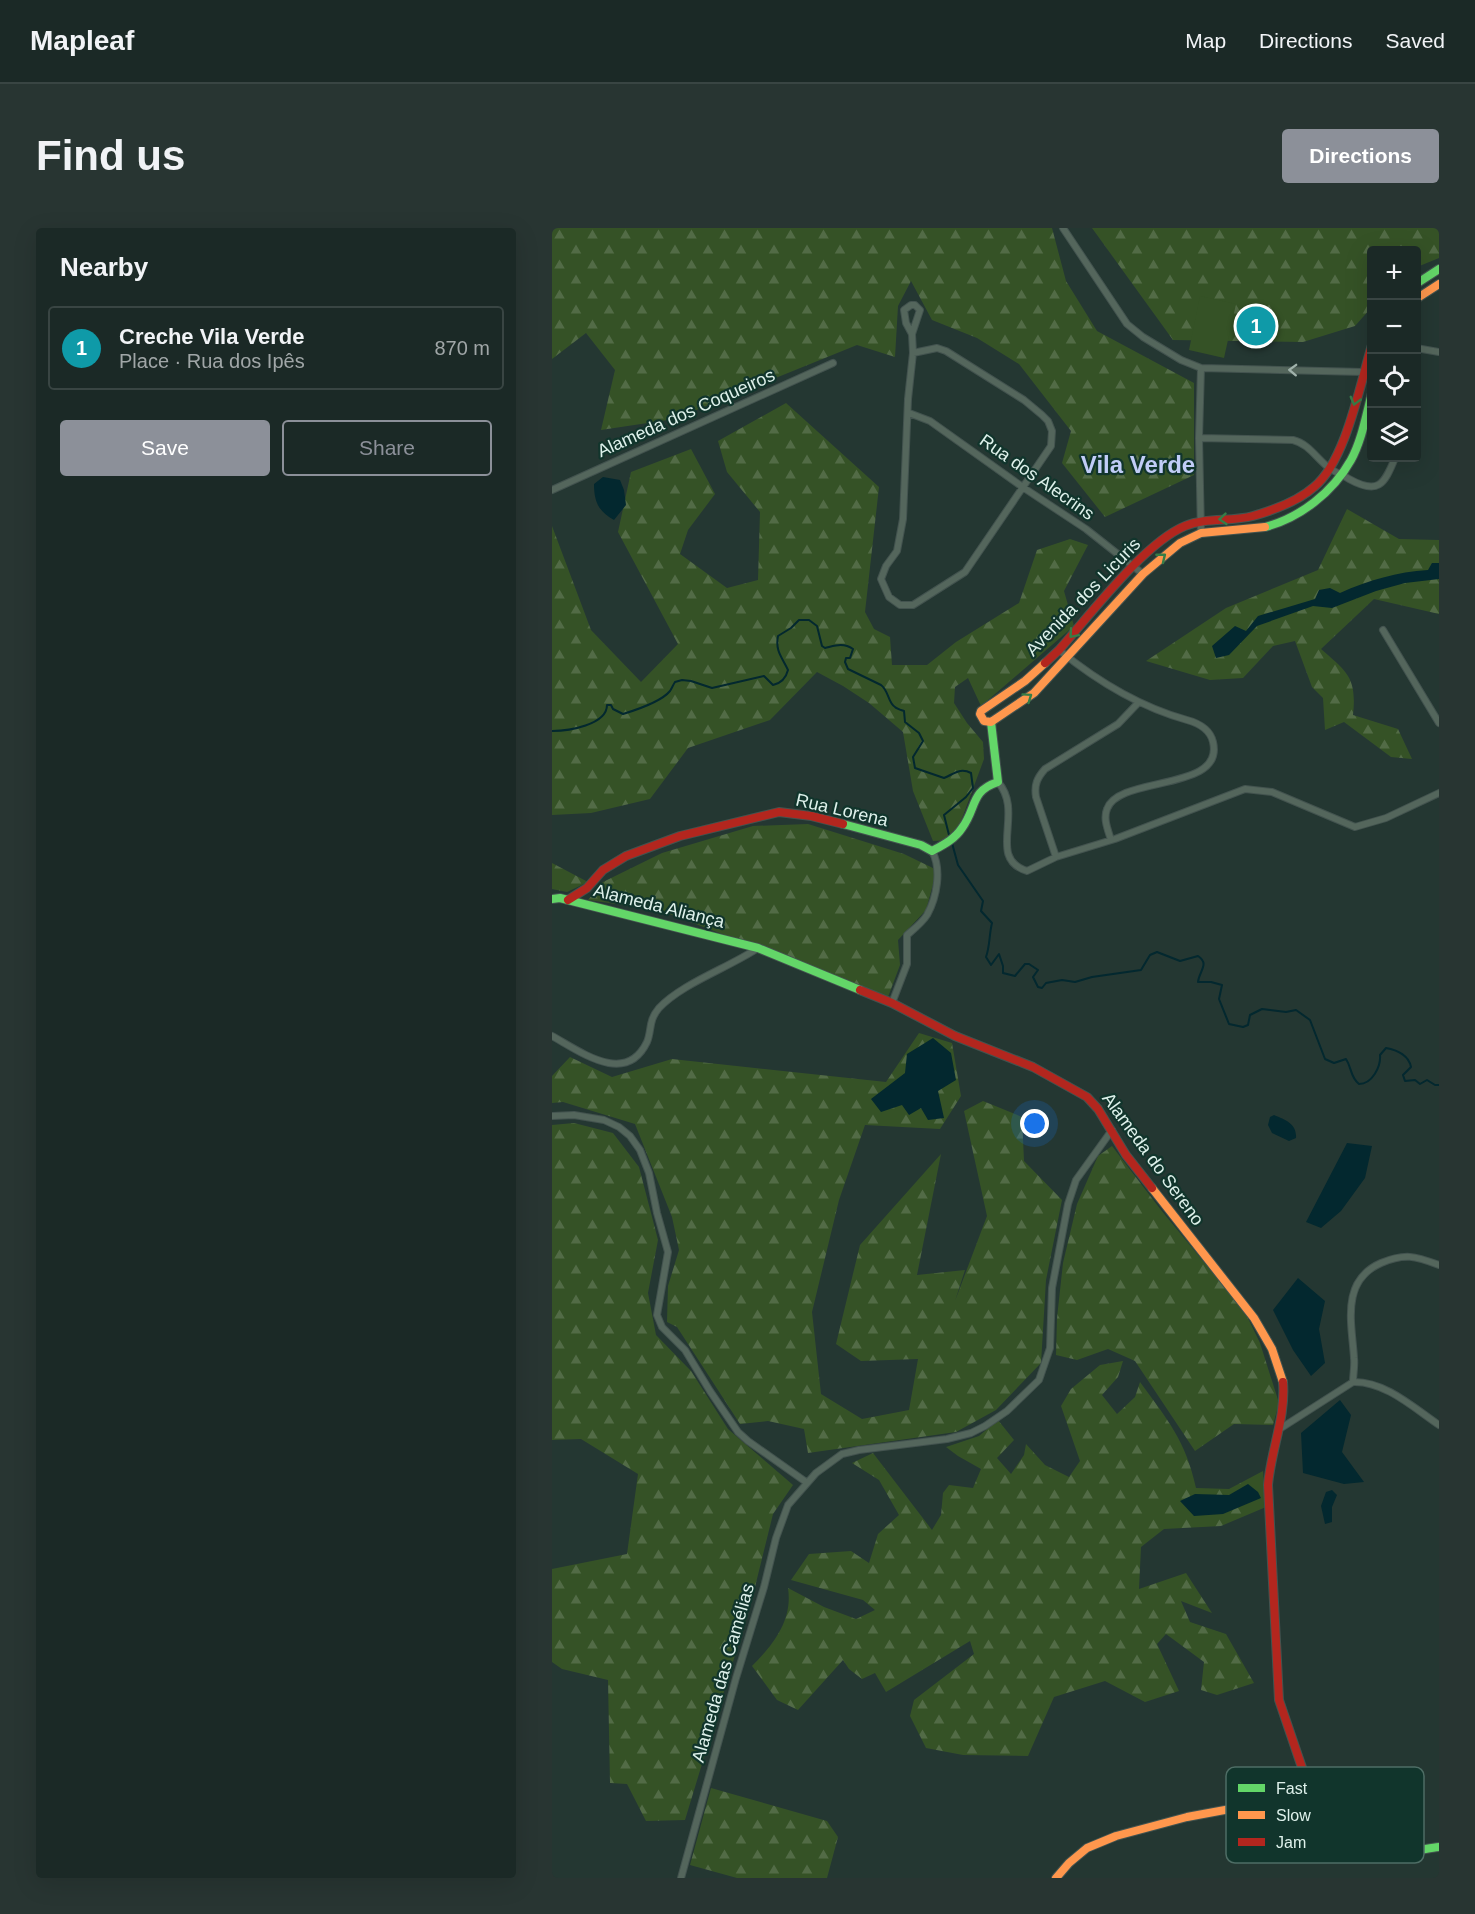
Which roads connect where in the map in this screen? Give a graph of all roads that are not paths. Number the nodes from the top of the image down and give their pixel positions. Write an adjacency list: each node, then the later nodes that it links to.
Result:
1 (1063, 228): 12 (street)
2 (1439, 269): 3 (street)
3 (1421, 281)
4 (1439, 284): 5 (street)
5 (1421, 296)
6 (912, 334): 9 (street)
7 (1421, 349): 8 (street)
8 (1439, 352)
9 (913, 353): 16 (street); 21 (street)
10 (1368, 354): 13 (street, Avenida dos Licuris)
11 (833, 363): 22 (street, Alameda dos Coqueiros)
12 (1201, 368): 13 (street, one-way to 12); 17 (street)
13 (1363, 372): 14 (street); 19 (street, Avenida dos Licuris, one-way to 19)
14 (1367, 374)
15 (1367, 408): 20 (street, Avenida dos Licuris)
16 (909, 413): 21 (street, Rua dos Alecrins); 21 (street)
17 (1199, 438): 19 (street); 23 (street)
18 (1393, 462): 20 (street)
19 (1329, 468): 20 (street); 23 (street, Avenida dos Licuris, one-way to 23)
20 (1341, 475): 24 (street, Avenida dos Licuris)
21 (1024, 488): 25 (street, Rua dos Alecrins)
22 (552, 490)
23 (1200, 522): 24 (street); 25 (street, Avenida dos Licuris)
24 (1201, 533): 26 (street, Avenida dos Licuris, one-way to 24)
25 (1133, 567): 26 (street, Rua dos Alecrins); 28 (street, Avenida dos Licuris, one-way to 28)
26 (1143, 574): 29 (street, Avenida dos Licuris)
27 (1383, 630): 32 (street)
28 (1059, 650): 29 (street); 31 (street, Avenida dos Licuris)
29 (1068, 657): 30 (street); 31 (street, Avenida dos Licuris, one-way to 29)
30 (1138, 703): 35 (street); 37 (street)
31 (991, 722): 33 (street)
32 (1439, 723)
33 (998, 782): 36 (street); 37 (street)
34 (1439, 793): 35 (street)
35 (1111, 840): 37 (street)
36 (932, 852): 39 (street, Rua Lorena); 41 (street)
37 (1056, 857)
38 (552, 899): 39 (street, Alameda Aliança)
39 (568, 900): 40 (street, Alameda Aliança)
40 (758, 948): 41 (street, Alameda do Sereno); 42 (street)
41 (892, 1003): 44 (street, Alameda do Sereno)
42 (552, 1036)
43 (552, 1116): 49 (street)
44 (1112, 1130): 48 (street, Alameda do Sereno); 49 (street, Alameda das Camélias)
45 (1439, 1265): 46 (street)
46 (1353, 1382): 47 (street); 48 (street)
47 (1439, 1425)
48 (1278, 1430): 50 (street, Alameda do Sereno)
49 (806, 1482): 54 (street, Alameda das Camélias)
50 (1302, 1767)
51 (1226, 1811): 55 (street)
52 (1439, 1847): 53 (street)
53 (1424, 1848)
54 (681, 1878)
55 (1056, 1878)

